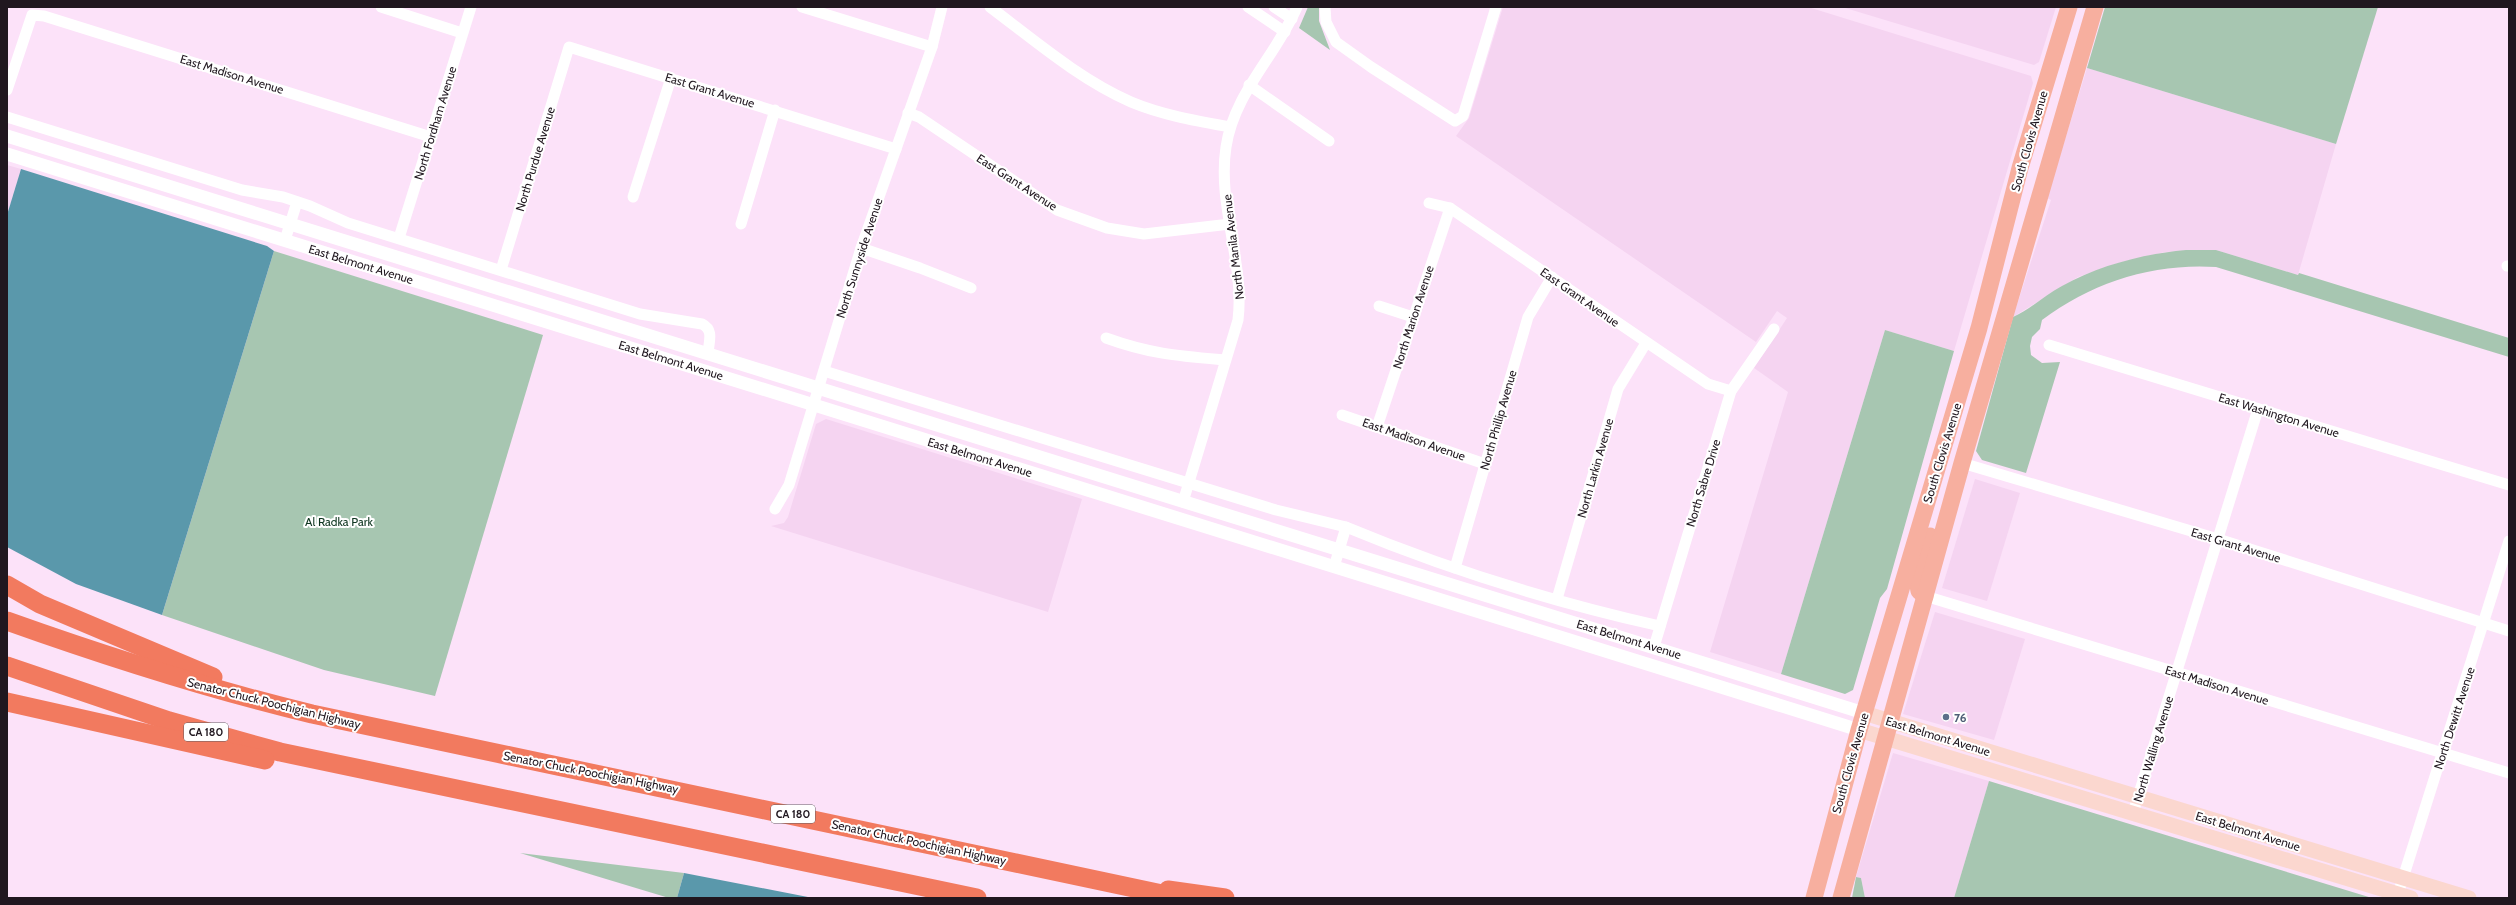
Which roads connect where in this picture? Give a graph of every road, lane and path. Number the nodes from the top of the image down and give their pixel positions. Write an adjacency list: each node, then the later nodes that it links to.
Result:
1 (381, 7): 15 (street)
2 (471, 7): 15 (street, North Fordham Avenue)
3 (942, 7): 17 (street, North Sunnyside Avenue)
4 (990, 7): 24 (street)
5 (1248, 7): 14 (street)
6 (1274, 7): 13 (street)
7 (1297, 7): 13 (street, North Manila Avenue)
8 (1325, 7): 9 (street)
9 (1496, 7)
10 (2069, 7): 57 (main road, South Clovis Avenue)
11 (807, 8): 17 (street)
12 (2093, 10): 61 (main road, South Clovis Avenue)
13 (1292, 19): 14 (street, North Manila Avenue)
14 (1285, 32): 19 (street, North Manila Avenue)
15 (462, 33): 26 (street, North Fordham Avenue)
16 (569, 47): 18 (street, East Grant Avenue); 40 (street, North Purdue Avenue)
17 (932, 47): 22 (street, North Sunnyside Avenue)
18 (671, 78): 21 (street, East Grant Avenue); 30 (street)
19 (1249, 85): 24 (street, North Manila Avenue); 27 (street)
20 (7, 90): 26 (street, East Madison Avenue)
21 (775, 110): 28 (street, East Grant Avenue); 35 (street)
22 (908, 113): 28 (street, North Sunnyside Avenue); 36 (street, East Grant Avenue)
23 (7, 117): 31 (street, East Belmont Avenue)
24 (1230, 127): 36 (street, North Manila Avenue)
25 (7, 136): 34 (street, East Belmont Avenue)
26 (431, 137): 37 (street, North Fordham Avenue)
27 (1329, 141)
28 (896, 148): 39 (street, North Sunnyside Avenue)
29 (7, 154): 38 (street, East Belmont Avenue)
30 (633, 197)
31 (297, 202): 34 (street); 37 (street, East Belmont Avenue)
32 (1429, 204): 33 (street, East Grant Avenue)
33 (1450, 208): 41 (street, East Grant Avenue); 45 (street, North Marion Avenue)
34 (290, 224): 38 (street); 46 (street, East Belmont Avenue)
35 (742, 224)
36 (1230, 224): 52 (street, North Manila Avenue)
37 (399, 238): 40 (street, East Belmont Avenue)
38 (285, 240): 44 (street, East Belmont Avenue)
39 (861, 248): 42 (street); 53 (street, North Sunnyside Avenue)
40 (501, 270): 51 (street, East Belmont Avenue)
41 (1552, 277): 49 (street, East Grant Avenue); 62 (street, North Phillip Avenue)
42 (971, 288)
43 (1379, 306): 45 (street)
44 (505, 309): 46 (street); 56 (street, East Belmont Avenue)
45 (1414, 317): 60 (street, North Marion Avenue)
46 (613, 324): 51 (street, East Belmont Avenue)
47 (1774, 329): 55 (street, North Sabre Drive)
48 (1106, 338): 52 (street)
49 (1646, 343): 55 (street, East Grant Avenue); 77 (street, North Larkin Avenue)
50 (2049, 345): 58 (street, East Washington Avenue)
51 (708, 353): 54 (street, East Belmont Avenue)
52 (1225, 360): 64 (street, North Manila Avenue)
53 (824, 371): 54 (street, North Sunnyside Avenue); 64 (street)
54 (819, 389): 56 (street, North Sunnyside Avenue); 66 (street, East Belmont Avenue)
55 (1731, 392): 80 (street, North Sabre Drive)
56 (814, 405): 67 (street, North Sunnyside Avenue); 73 (street, East Belmont Avenue)
57 (1956, 408): 63 (main road, South Clovis Avenue); 69 (main road)
58 (2258, 409): 65 (street, East Washington Avenue); 70 (street, North Walling Avenue)
59 (1342, 415): 60 (street, East Madison Avenue)
60 (1377, 427): 62 (street, East Madison Avenue)
61 (1962, 463): 69 (main road, South Clovis Avenue); 70 (street, East Grant Avenue)
62 (1485, 464): 74 (street, North Phillip Avenue)
63 (1934, 480): 76 (main road); 86 (main road, South Clovis Avenue)
64 (1188, 483): 66 (street, North Manila Avenue); 68 (street)
65 (2509, 486)
66 (1183, 502): 72 (street, East Belmont Avenue)
67 (774, 509)
68 (1346, 527): 72 (street); 74 (street)
69 (1941, 538): 76 (main road, South Clovis Avenue)
70 (2218, 540): 79 (street, East Grant Avenue); 84 (street, North Walling Avenue)
71 (2509, 541): 79 (street, North Dewitt Avenue)
72 (1339, 550): 73 (street); 82 (street, East Belmont Avenue)
73 (1334, 567): 89 (street, East Belmont Avenue)
74 (1455, 568): 77 (street)
75 (7, 585): 87 (highway)
76 (1925, 596): 84 (street, East Madison Avenue); 88 (main road, South Clovis Avenue)
77 (1557, 599): 80 (street)
78 (7, 621): 87 (highway, Senator Chuck Poochigian Highway / CA 180)
79 (2484, 623): 81 (street, East Grant Avenue); 91 (street, North Dewitt Avenue)
80 (1660, 626): 82 (street, North Sabre Drive)
81 (2509, 631)
82 (1654, 646): 86 (street, East Belmont Avenue)
83 (7, 666): 93 (highway, CA 180)
84 (2177, 673): 91 (street, East Madison Avenue); 94 (street, North Walling Avenue)
85 (7, 702): 93 (highway)
86 (1864, 713): 88 (main road, East Belmont Avenue); 89 (main road, South Clovis Avenue)
87 (312, 714): 97 (highway, Senator Chuck Poochigian Highway / CA 180)
88 (1890, 721): 90 (main road, South Clovis Avenue); 94 (main road, East Belmont Avenue)
89 (1859, 730): 90 (main road, East Belmont Avenue); 102 (main road, South Clovis Avenue)
90 (1885, 738): 95 (main road, East Belmont Avenue); 103 (main road, South Clovis Avenue)
91 (2443, 753): 92 (street, East Madison Avenue); 96 (street, North Dewitt Avenue)
92 (2509, 773)
93 (410, 780): 99 (highway, CA 180)
94 (2138, 797): 95 (street, North Walling Avenue); 96 (main road, East Belmont Avenue)
95 (2133, 813): 98 (main road, East Belmont Avenue)
96 (2404, 878): 98 (street, North Dewitt Avenue); 104 (main road, East Belmont Avenue)
97 (1101, 881): 100 (highway, Senator Chuck Poochigian Highway / CA 180); 101 (highway)
98 (2405, 896)
99 (977, 898)
100 (1181, 898)
101 (1225, 898)
102 (1814, 898)
103 (1841, 898)
104 (2469, 898)

